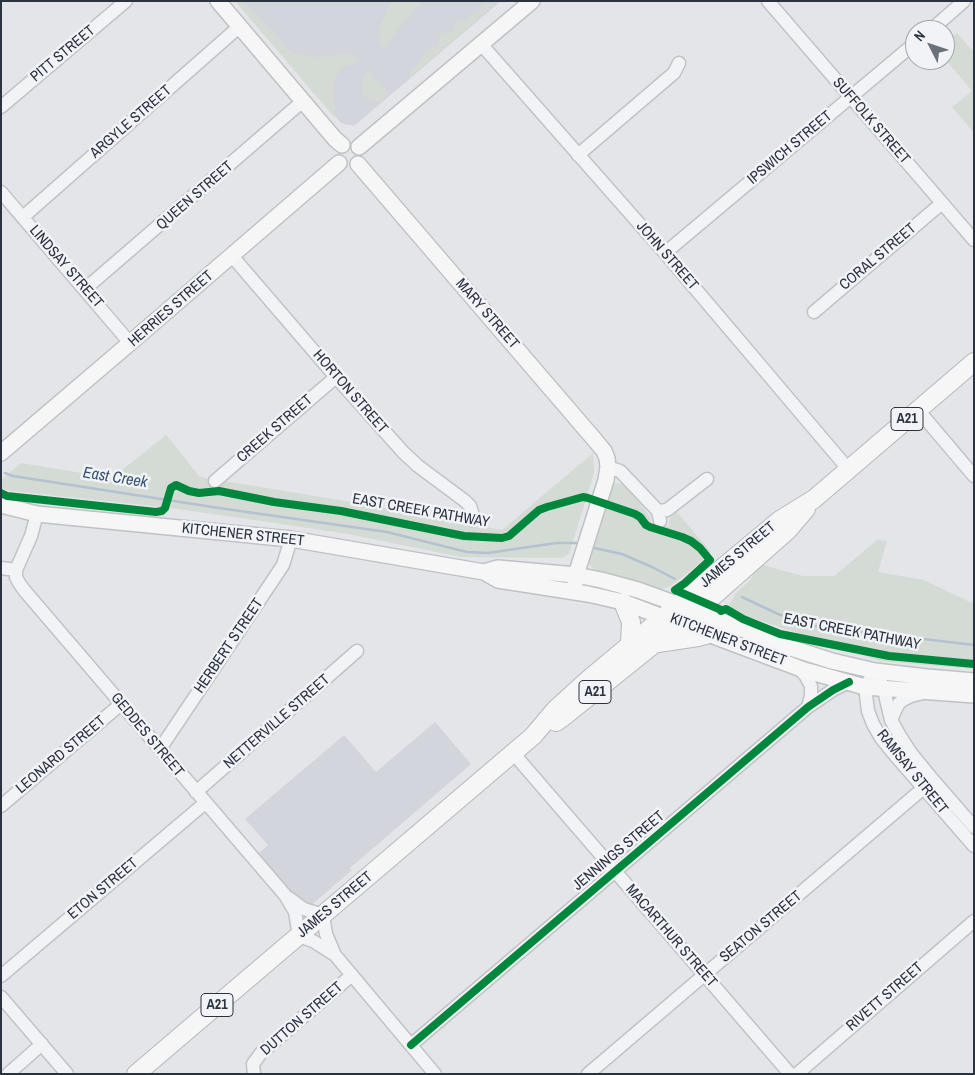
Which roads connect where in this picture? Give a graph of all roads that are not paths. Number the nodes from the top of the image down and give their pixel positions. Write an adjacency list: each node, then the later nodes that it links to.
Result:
1 (126, 1): 13 (street, PITT STREET)
2 (218, 1): 7 (main road)
3 (532, 1): 8 (main road)
4 (768, 1): 11 (street, SUFFOLK STREET)
5 (964, 1): 6 (street)
6 (942, 20)
7 (240, 26): 12 (main road); 21 (street, ARGYLE STREET)
8 (481, 44): 15 (main road); 16 (street, JOHN STREET)
9 (905, 51): 11 (street, IPSWICH STREET)
10 (679, 63): 16 (street)
11 (850, 97): 20 (street, SUFFOLK STREET); 23 (street, IPSWICH STREET)
12 (304, 101): 14 (main road); 25 (street, QUEEN STREET)
13 (1, 107)
14 (342, 145): 15 (main road); 17 (main road)
15 (359, 147): 18 (main road)
16 (578, 155): 23 (street, JOHN STREET)
17 (339, 164): 18 (main road); 24 (main road, HERRIES STREET)
18 (358, 164): 32 (main road, MARY STREET)
19 (2, 193): 21 (street, LINDSAY STREET)
20 (942, 203): 22 (street, SUFFOLK STREET); 26 (street, CORAL STREET)
21 (23, 217): 25 (street, LINDSAY STREET)
22 (974, 240)
23 (665, 253): 33 (street, JOHN STREET)
24 (232, 256): 27 (main road, HERRIES STREET); 29 (street, HORTON STREET)
25 (86, 290): 27 (street, LINDSAY STREET)
26 (814, 312)
27 (130, 343): 31 (main road, HERRIES STREET)
28 (974, 362): 30 (highway, JAMES STREET / A21)
29 (336, 377): 36 (street, CREEK STREET); 41 (street, HORTON STREET)
30 (918, 410): 33 (highway, JAMES STREET / A21); 34 (street)
31 (1, 453)
32 (608, 467): 35 (street); 46 (main road)
33 (849, 470): 37 (highway, JAMES STREET / A21)
34 (974, 476)
35 (707, 479)
36 (215, 481)
37 (814, 499): 49 (highway, JAMES STREET / A21); 50 (highway, JAMES STREET / A21)
38 (1, 504): 39 (main road, KITCHENER STREET)
39 (37, 514): 40 (main road); 42 (main road, KITCHENER STREET); 44 (street)
40 (6, 515)
41 (472, 520)
42 (291, 539): 45 (main road, KITCHENER STREET); 69 (street, HERBERT STREET)
43 (1, 568): 44 (street)
44 (16, 570): 65 (street, GEDDES STREET)
45 (484, 572): 46 (main road, KITCHENER STREET); 47 (main road, KITCHENER STREET)
46 (576, 575): 47 (main road); 49 (main road, KITCHENER STREET)
47 (574, 592): 48 (main road, KITCHENER STREET)
48 (623, 602): 51 (main road, KITCHENER STREET); 54 (highway)
49 (678, 604): 50 (main road, KITCHENER STREET); 51 (highway, JAMES STREET / A21)
50 (696, 611): 52 (highway, JAMES STREET / A21); 58 (main road, KITCHENER STREET)
51 (664, 616): 52 (main road, KITCHENER STREET); 54 (highway, JAMES STREET / A21)
52 (681, 623): 53 (main road, KITCHENER STREET); 55 (highway, JAMES STREET / A21)
53 (709, 634): 55 (highway); 57 (main road, KITCHENER STREET)
54 (630, 644): 68 (highway, JAMES STREET / A21)
55 (656, 644): 68 (highway, JAMES STREET / A21)
56 (357, 651): 72 (street, NETTERVILLE STREET)
57 (797, 666): 60 (main road, KITCHENER STREET); 66 (street)
58 (875, 672): 59 (main road, KITCHENER STREET); 61 (street); 62 (street, RAMSAY STREET)
59 (974, 681)
60 (849, 682): 61 (main road, KITCHENER STREET); 66 (street, JENNINGS STREET)
61 (865, 686): 62 (main road, KITCHENER STREET); 71 (street, RAMSAY STREET)
62 (884, 688): 63 (main road, KITCHENER STREET); 67 (street, RAMSAY STREET)
63 (928, 692): 64 (main road, KITCHENER STREET); 67 (street)
64 (974, 695)
65 (121, 704): 69 (street, GEDDES STREET); 74 (street, LEONARD STREET)
66 (808, 707): 77 (street, JENNINGS STREET)
67 (892, 720): 71 (street, RAMSAY STREET)
68 (533, 736): 70 (highway, JAMES STREET / A21)
69 (160, 749): 72 (street, GEDDES STREET)
70 (515, 752): 77 (street, MACARTHUR STREET); 79 (highway, JAMES STREET / A21)
71 (928, 784): 75 (street, RAMSAY STREET); 76 (street, RAMSAY STREET); 84 (street, SEATON STREET)
72 (196, 792): 73 (street, GEDDES STREET)
73 (205, 803): 78 (street, GEDDES STREET); 85 (street, ETON STREET)
74 (1, 806)
75 (974, 827)
76 (974, 846)
77 (616, 872): 84 (street, MACARTHUR STREET); 88 (street, JENNINGS STREET)
78 (285, 895): 79 (street, GEDDES STREET); 81 (street, GEDDES STREET)
79 (323, 915): 81 (highway, JAMES STREET / A21); 82 (street)
80 (974, 921): 96 (street, RIVETT STREET)
81 (299, 936): 82 (street); 92 (highway, JAMES STREET / A21)
82 (335, 955): 83 (street)
83 (352, 975): 88 (street); 89 (street, DUTTON STREET)
84 (704, 975): 94 (street, SEATON STREET); 95 (street, MACARTHUR STREET)
85 (1, 976)
86 (1, 997): 87 (street)
87 (42, 1044): 90 (street); 91 (street)
88 (411, 1045): 93 (street)
89 (254, 1069)
90 (8, 1074)
91 (67, 1074)
92 (136, 1074)
93 (436, 1074)
94 (588, 1074)
95 (790, 1074)
96 (796, 1074)

